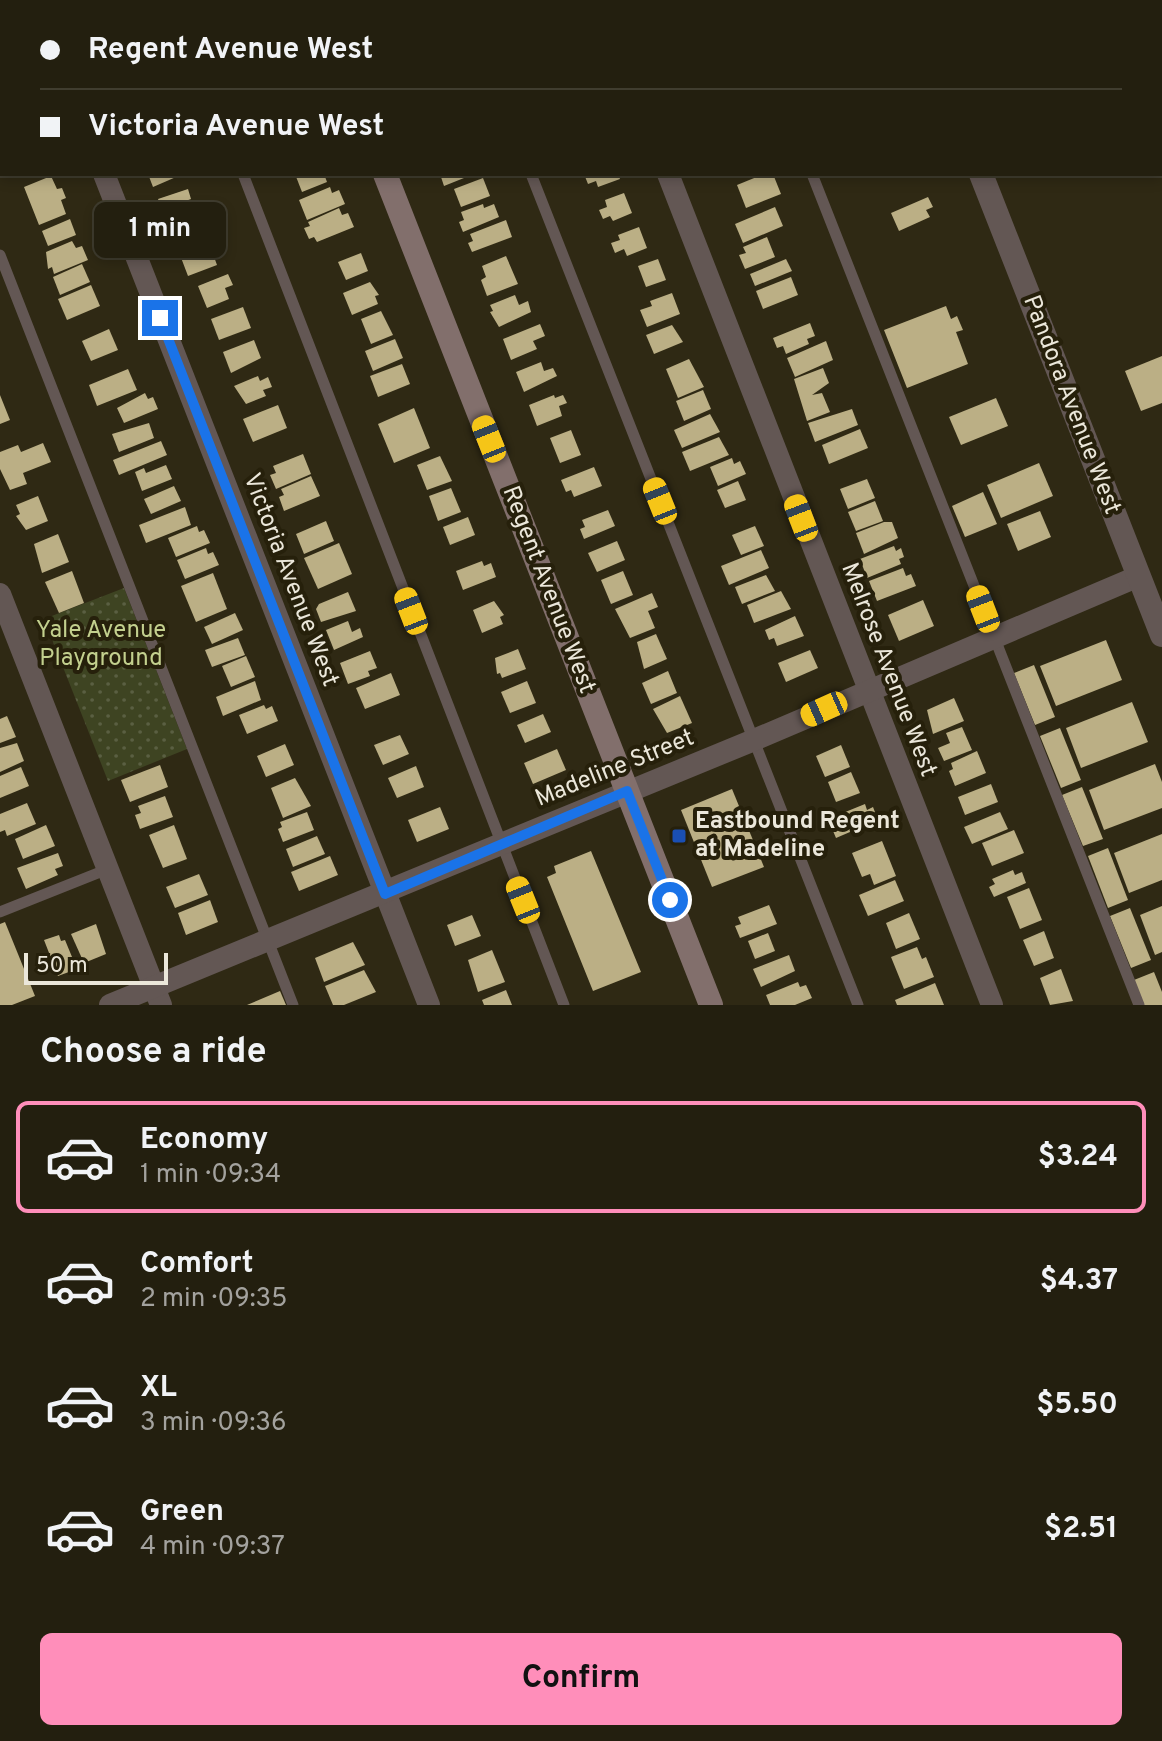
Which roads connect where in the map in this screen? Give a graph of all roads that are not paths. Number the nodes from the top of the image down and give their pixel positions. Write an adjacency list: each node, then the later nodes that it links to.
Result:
1 (105, 176): 18 (street, Victoria Avenue West)
2 (244, 176): 16 (lane)
3 (386, 176): 15 (main road, Regent Avenue West)
4 (532, 176): 14 (lane)
5 (669, 176): 13 (street, Melrose Avenue West)
6 (813, 176): 12 (lane)
7 (982, 176): 9 (street, Pandora Avenue West)
8 (0, 256): 20 (lane)
9 (1139, 576): 11 (street, Pandora Avenue West); 12 (street, Madeline Street)
10 (0, 594): 17 (street)
11 (1162, 635)
12 (994, 636): 13 (street, Madeline Street); 29 (lane)
13 (867, 690): 14 (street, Madeline Street); 28 (street, Melrose Avenue West)
14 (754, 740): 15 (street, Madeline Street); 27 (lane)
15 (627, 791): 16 (street, Madeline Street); 26 (main road, Regent Avenue West)
16 (501, 844): 18 (street, Madeline Street); 25 (lane)
17 (109, 869): 19 (lane); 21 (street)
18 (385, 894): 20 (street, Madeline Street); 24 (street, Victoria Avenue West)
19 (0, 912)
20 (267, 939): 21 (street, Madeline Street); 23 (lane)
21 (157, 996): 22 (street, Madeline Street)
22 (110, 1005)
23 (293, 1005)
24 (429, 1005)
25 (564, 1005)
26 (711, 1005)
27 (858, 1005)
28 (992, 1005)
29 (1139, 1005)

